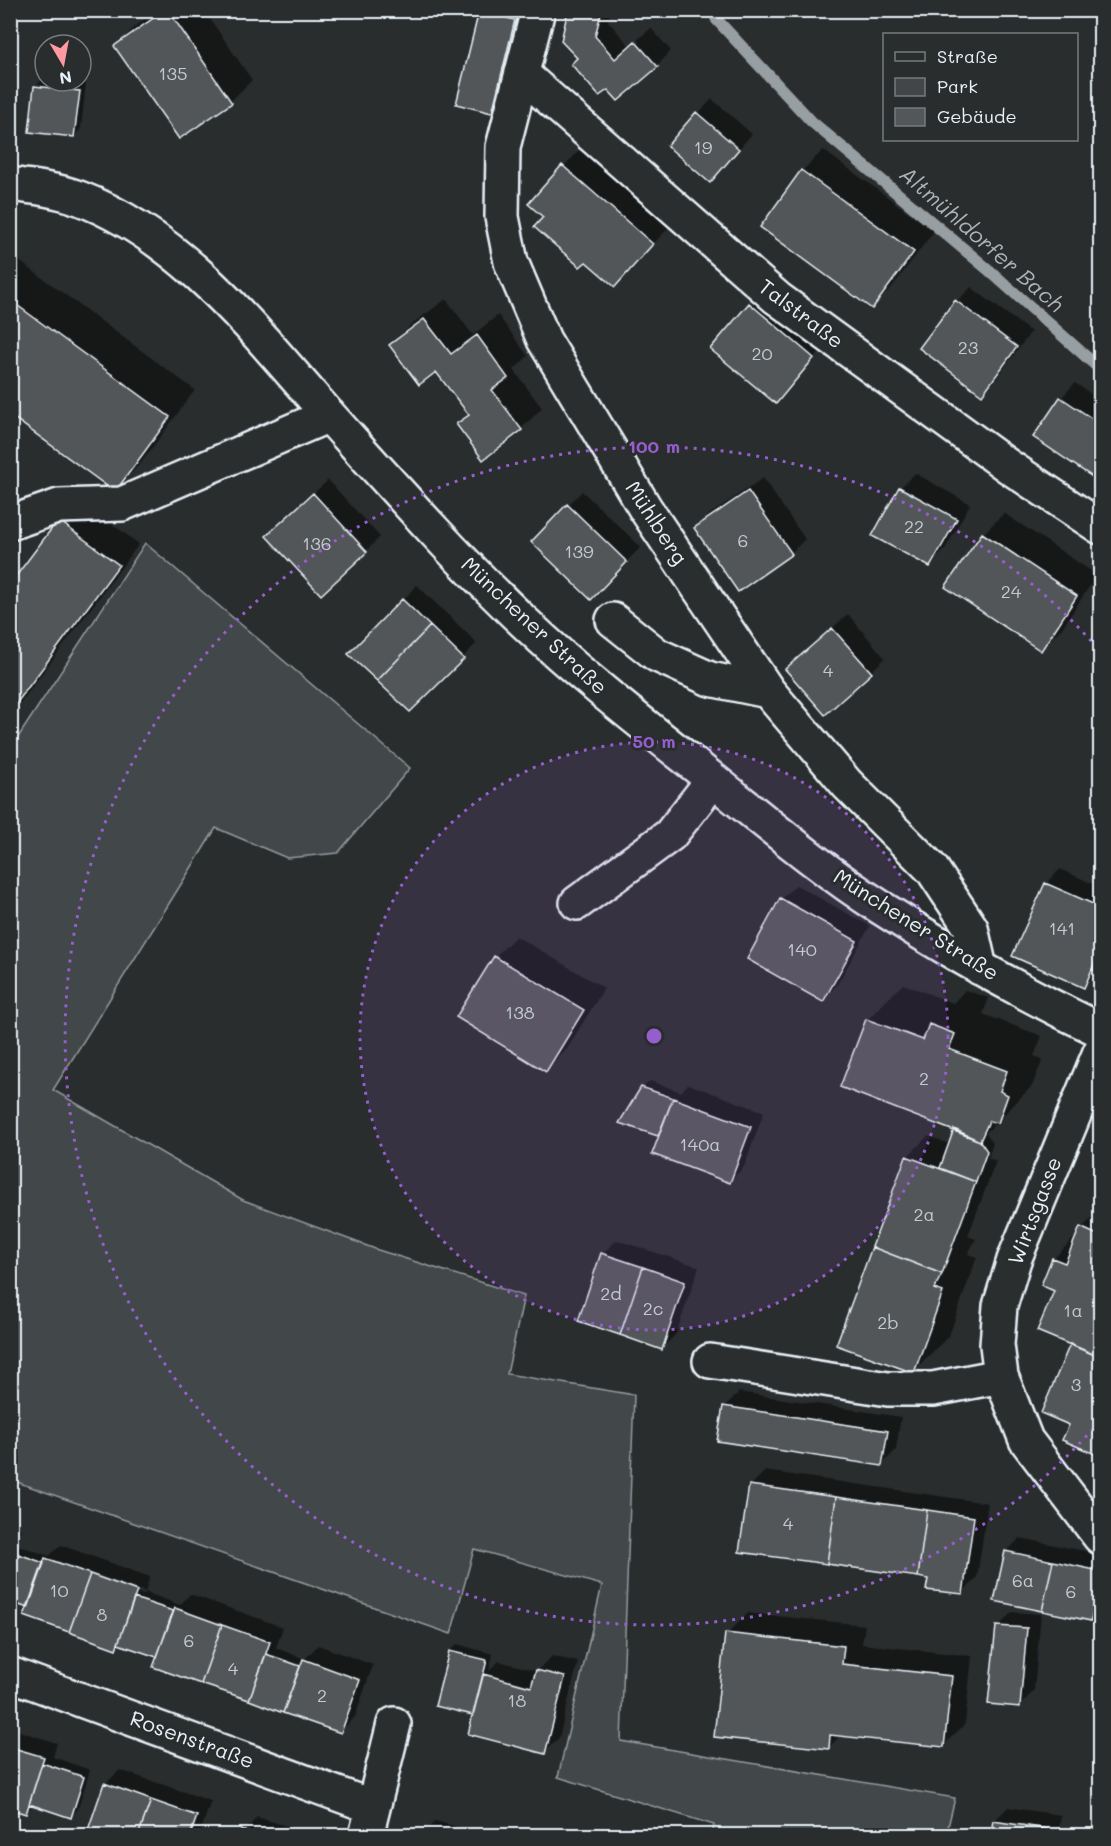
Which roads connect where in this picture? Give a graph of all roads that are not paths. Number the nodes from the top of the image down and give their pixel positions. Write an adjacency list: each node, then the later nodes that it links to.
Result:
1 (538, 10): 2 (street, Mühlberg)
2 (522, 74): 6 (street, Talstraße); 8 (street, Mühlberg)
3 (10, 184): 4 (street, Münchener Straße)
4 (329, 415): 5 (street); 9 (street, Münchener Straße)
5 (10, 524)
6 (1101, 527)
7 (613, 620): 8 (street)
8 (768, 691): 11 (street, Mühlberg)
9 (713, 780): 10 (street); 11 (street, Münchener Straße)
10 (577, 903)
11 (980, 968): 12 (street, Münchener Straße)
12 (1101, 1030)
13 (1101, 1052): 15 (street, Wirtsgasse)
14 (711, 1361): 15 (street)
15 (1001, 1376): 16 (street, Wirtsgasse)
16 (1101, 1537)
17 (10, 1674): 19 (street, Rosenstraße)
18 (394, 1724): 19 (street)
19 (370, 1821)

